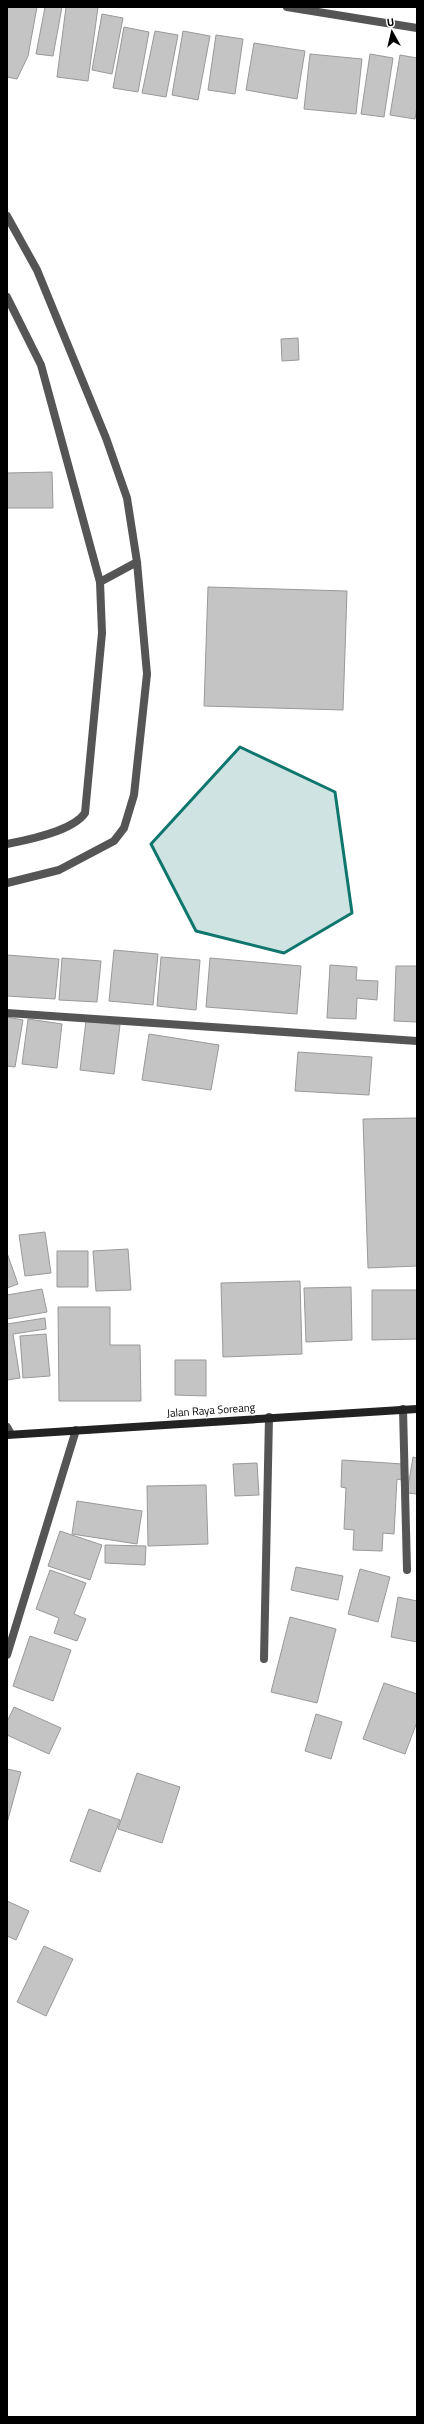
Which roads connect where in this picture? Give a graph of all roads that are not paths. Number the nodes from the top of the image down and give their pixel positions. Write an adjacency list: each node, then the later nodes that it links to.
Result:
1 (287, 7): 2 (street)
2 (417, 28)
3 (7, 216): 5 (street)
4 (7, 297): 6 (street)
5 (137, 562): 6 (street); 8 (street)
6 (100, 582): 7 (street)
7 (7, 844)
8 (7, 883)
9 (7, 1013): 10 (street)
10 (417, 1042)
11 (417, 1408): 12 (main road, Jalan Raya Soreang)
12 (403, 1409): 13 (main road, Jalan Raya Soreang); 16 (street)
13 (269, 1417): 14 (main road, Jalan Raya Soreang); 18 (street)
14 (76, 1430): 15 (main road, Jalan Raya Soreang); 17 (street)
15 (8, 1432)
16 (407, 1570)
17 (7, 1655)
18 (264, 1659)

